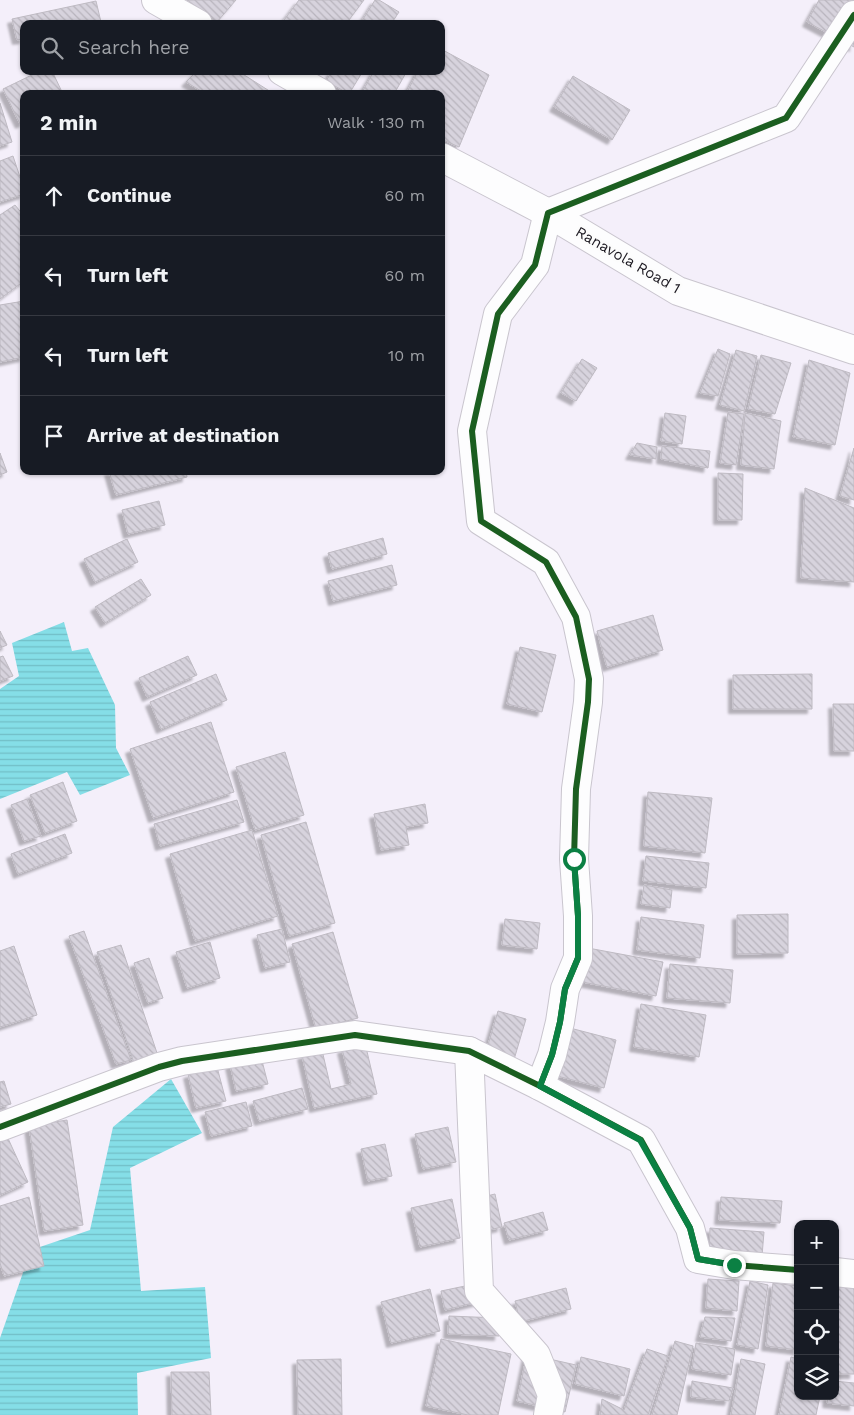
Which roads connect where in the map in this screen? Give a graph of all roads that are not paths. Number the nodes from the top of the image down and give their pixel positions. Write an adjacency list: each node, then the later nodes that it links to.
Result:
1 (159, 1): 3 (street)
2 (854, 15): 7 (street)
3 (191, 20)
4 (289, 75): 5 (street)
5 (315, 90)
6 (445, 159): 7 (street, Ranavola Road 1)
7 (548, 213): 8 (street, Ranavola Road 1); 10 (street)
8 (854, 350)
9 (469, 1051): 10 (street); 11 (street); 15 (street)
10 (540, 1086): 12 (street)
11 (0, 1127)
12 (794, 1270)
13 (839, 1272): 14 (street)
14 (854, 1274)
15 (548, 1415)

